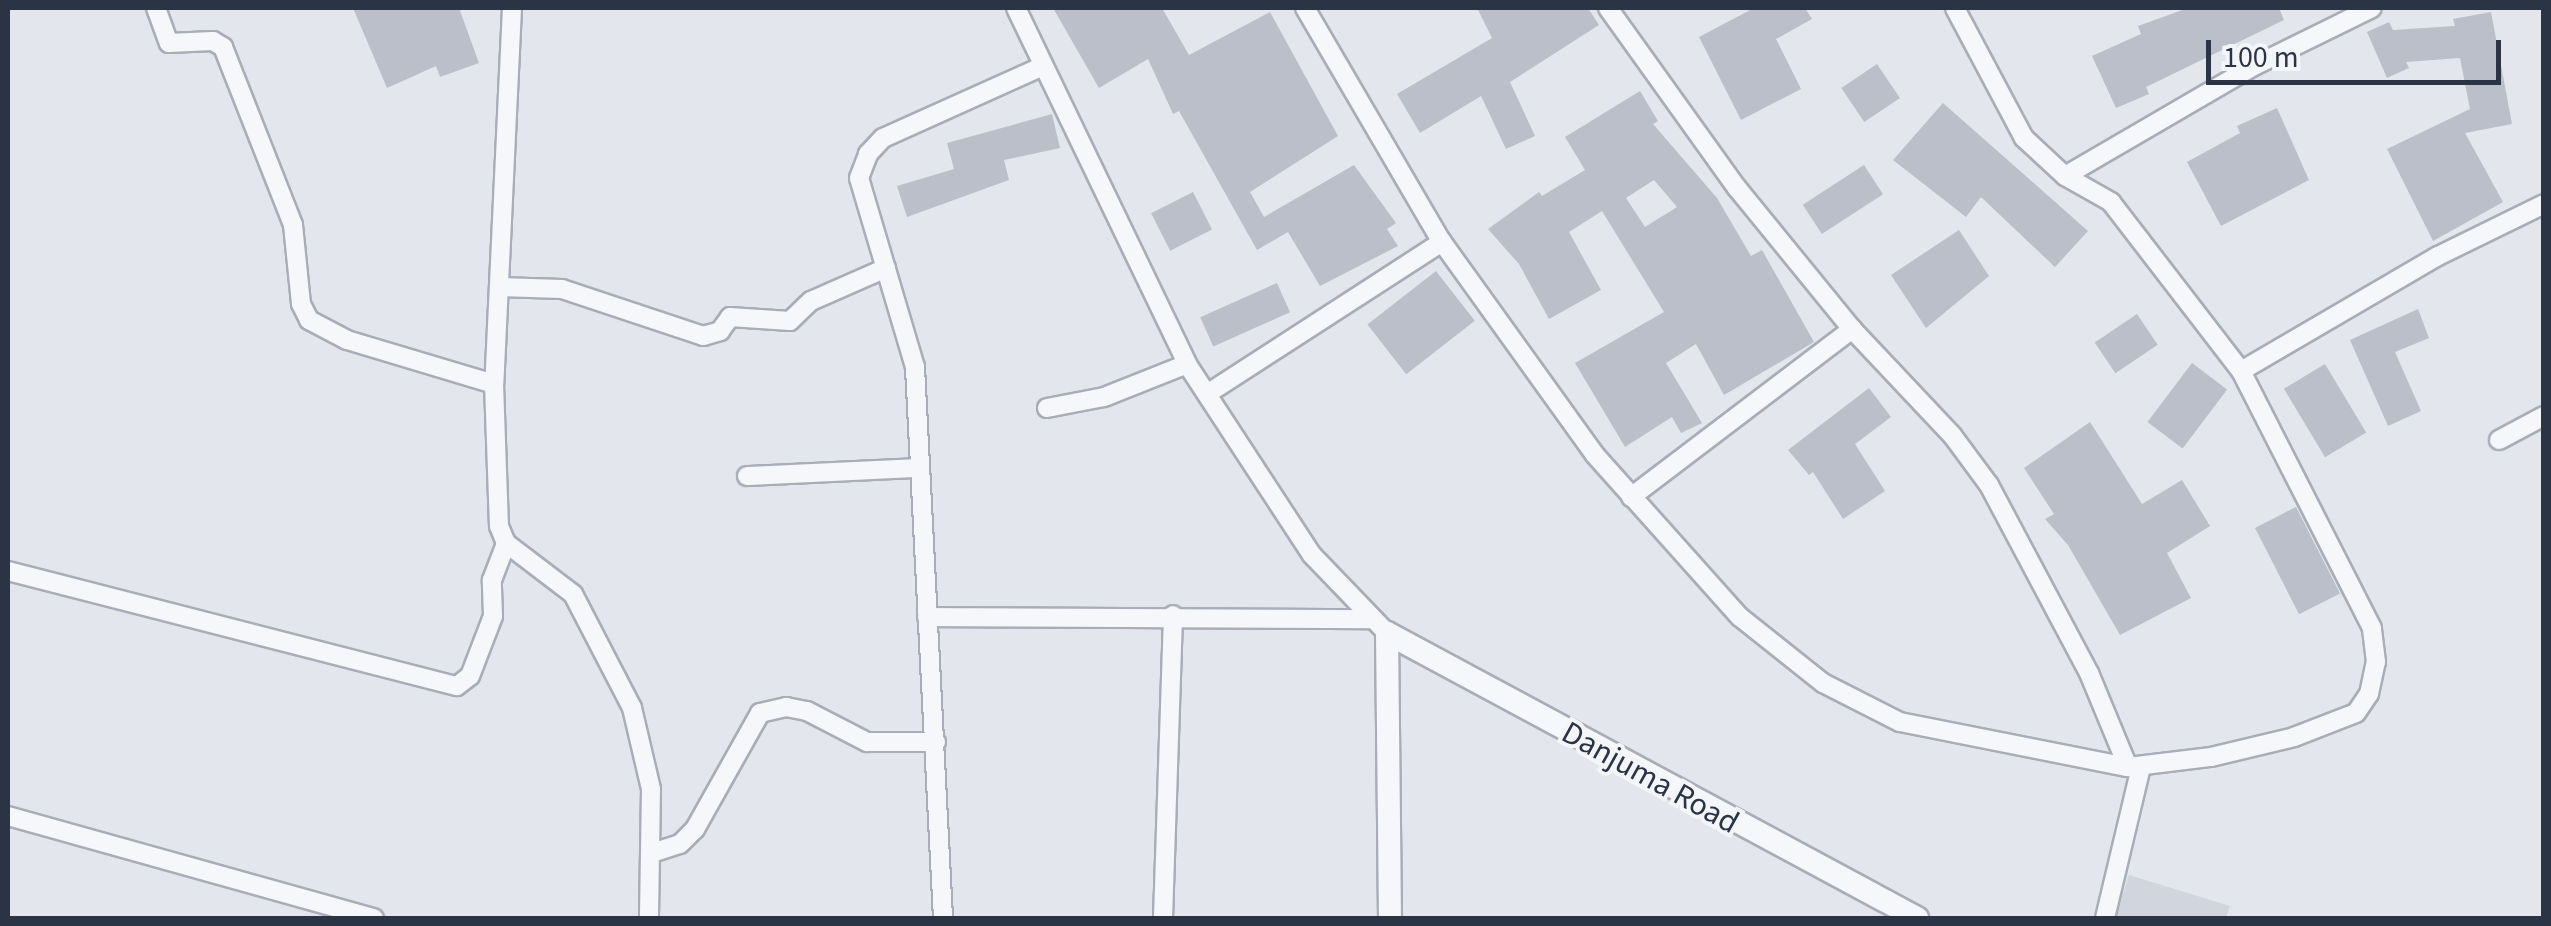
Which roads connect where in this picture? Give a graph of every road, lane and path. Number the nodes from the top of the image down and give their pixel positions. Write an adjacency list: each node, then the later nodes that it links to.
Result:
1 (156, 8): 17 (street)
2 (512, 8): 13 (street)
3 (1016, 8): 8 (street)
4 (1305, 8): 11 (street)
5 (1608, 8): 14 (street)
6 (1955, 8): 9 (street)
7 (2372, 8): 9 (street)
8 (1041, 67): 12 (street); 15 (street)
9 (2065, 176): 16 (street)
10 (2544, 204): 16 (street)
11 (1442, 242): 18 (street); 24 (street)
12 (886, 268): 13 (street); 22 (street)
13 (499, 287): 17 (street)
14 (1852, 329): 24 (street); 31 (street)
15 (1186, 364): 18 (street); 19 (street)
16 (2241, 372): 31 (street)
17 (494, 384): 25 (street)
18 (1207, 394): 29 (street)
19 (1047, 408)
20 (2544, 416): 21 (street)
21 (2499, 440)
22 (916, 468): 23 (street); 28 (street)
23 (747, 476)
24 (1631, 497): 31 (street)
25 (506, 543): 26 (street); 33 (street)
26 (8, 571)
27 (1173, 615): 28 (street); 29 (street); 37 (street)
28 (927, 616): 30 (street)
29 (1378, 626): 38 (street); 39 (street, Danjuma Road)
30 (936, 742): 33 (street); 36 (street)
31 (2134, 767): 40 (street)
32 (8, 816): 34 (street)
33 (655, 852): 35 (street)
34 (374, 918)
35 (649, 918)
36 (943, 918)
37 (1163, 918)
38 (1390, 918)
39 (1917, 918)
40 (2105, 918)

